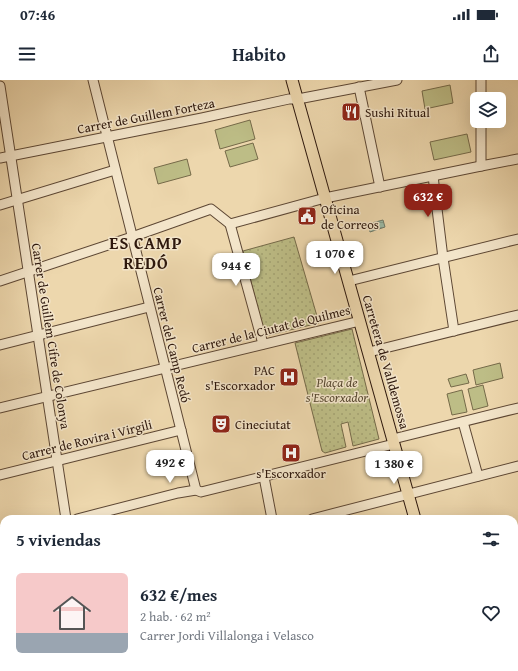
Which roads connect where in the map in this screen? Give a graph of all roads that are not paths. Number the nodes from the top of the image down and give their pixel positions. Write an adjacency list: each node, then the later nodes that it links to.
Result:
1 (93, 80): 10 (street, Carrer del Camp Redó)
2 (292, 80): 8 (main road, Carretera de Valldemossa)
3 (397, 80): 6 (street, Carrer de Guillem Forteza)
4 (481, 80): 7 (street)
5 (0, 86): 11 (street, Carrer de Guillem Cifre de Colonya)
6 (359, 87): 8 (street, Carrer de Guillem Forteza); 17 (street)
7 (481, 92)
8 (298, 99): 10 (street, Carrer de Guillem Forteza); 18 (main road, Carretera de Valldemossa)
9 (481, 128): 14 (street)
10 (106, 137): 11 (street, Carrer de Guillem Forteza); 15 (street, Carrer del Camp Redó)
11 (11, 156): 12 (street, Carrer de Guillem Forteza); 19 (street, Carrer de Guillem Cifre de Colonya)
12 (0, 158)
13 (518, 159): 14 (street)
14 (481, 166): 16 (street)
15 (115, 170): 19 (street); 22 (street, Carrer del Camp Redó)
16 (433, 176): 17 (street); 24 (street)
17 (380, 187): 18 (street)
18 (325, 198): 21 (street); 27 (main road, Carretera de Valldemossa)
19 (18, 199): 20 (street); 25 (street, Carrer de Guillem Cifre de Colonya)
20 (0, 205)
21 (230, 224): 22 (street); 33 (street)
22 (132, 237): 25 (street); 28 (street, Carrer del Camp Redó)
23 (518, 239): 24 (street)
24 (443, 258): 27 (street); 31 (street)
25 (28, 272): 26 (street); 32 (street, Carrer de Guillem Cifre de Colonya)
26 (0, 281)
27 (348, 281): 30 (main road, Carretera de Valldemossa)
28 (149, 307): 32 (street); 36 (street, Carrer del Camp Redó)
29 (518, 315): 31 (street)
30 (360, 321): 33 (street, Carrer de la Ciutat de Quilmes); 35 (main road, Carretera de Valldemossa)
31 (454, 331): 35 (street)
32 (38, 336): 34 (street); 37 (street, Carrer de Guillem Cifre de Colonya)
33 (263, 344): 36 (street, Carrer de la Ciutat de Quilmes)
34 (0, 345)
35 (368, 352): 42 (main road, Carretera de Valldemossa)
36 (165, 369): 37 (street, Carrer de la Ciutat de Quilmes); 41 (street, Carrer del Camp Redó)
37 (47, 397): 38 (street, Carrer de la Ciutat de Quilmes); 43 (street, Carrer de Guillem Cifre de Colonya)
38 (0, 408)
39 (518, 408): 40 (street)
40 (463, 422): 42 (street); 46 (street)
41 (180, 430): 43 (street, Carrer de Rovira i Virgili); 48 (street, Carrer del Camp Redó)
42 (394, 442): 47 (street); 49 (main road, Carretera de Valldemossa)
43 (57, 460): 45 (street, Carrer de Rovira i Virgili); 50 (street, Carrer de Guillem Cifre de Colonya)
44 (518, 466): 46 (street)
45 (0, 475)
46 (478, 476): 49 (street)
47 (264, 477): 48 (street); 52 (street)
48 (196, 490): 51 (street)
49 (408, 495): 53 (street); 54 (main road, Carretera de Valldemossa)
50 (65, 515)
51 (93, 515)
52 (271, 515)
53 (328, 515)
54 (414, 515)

